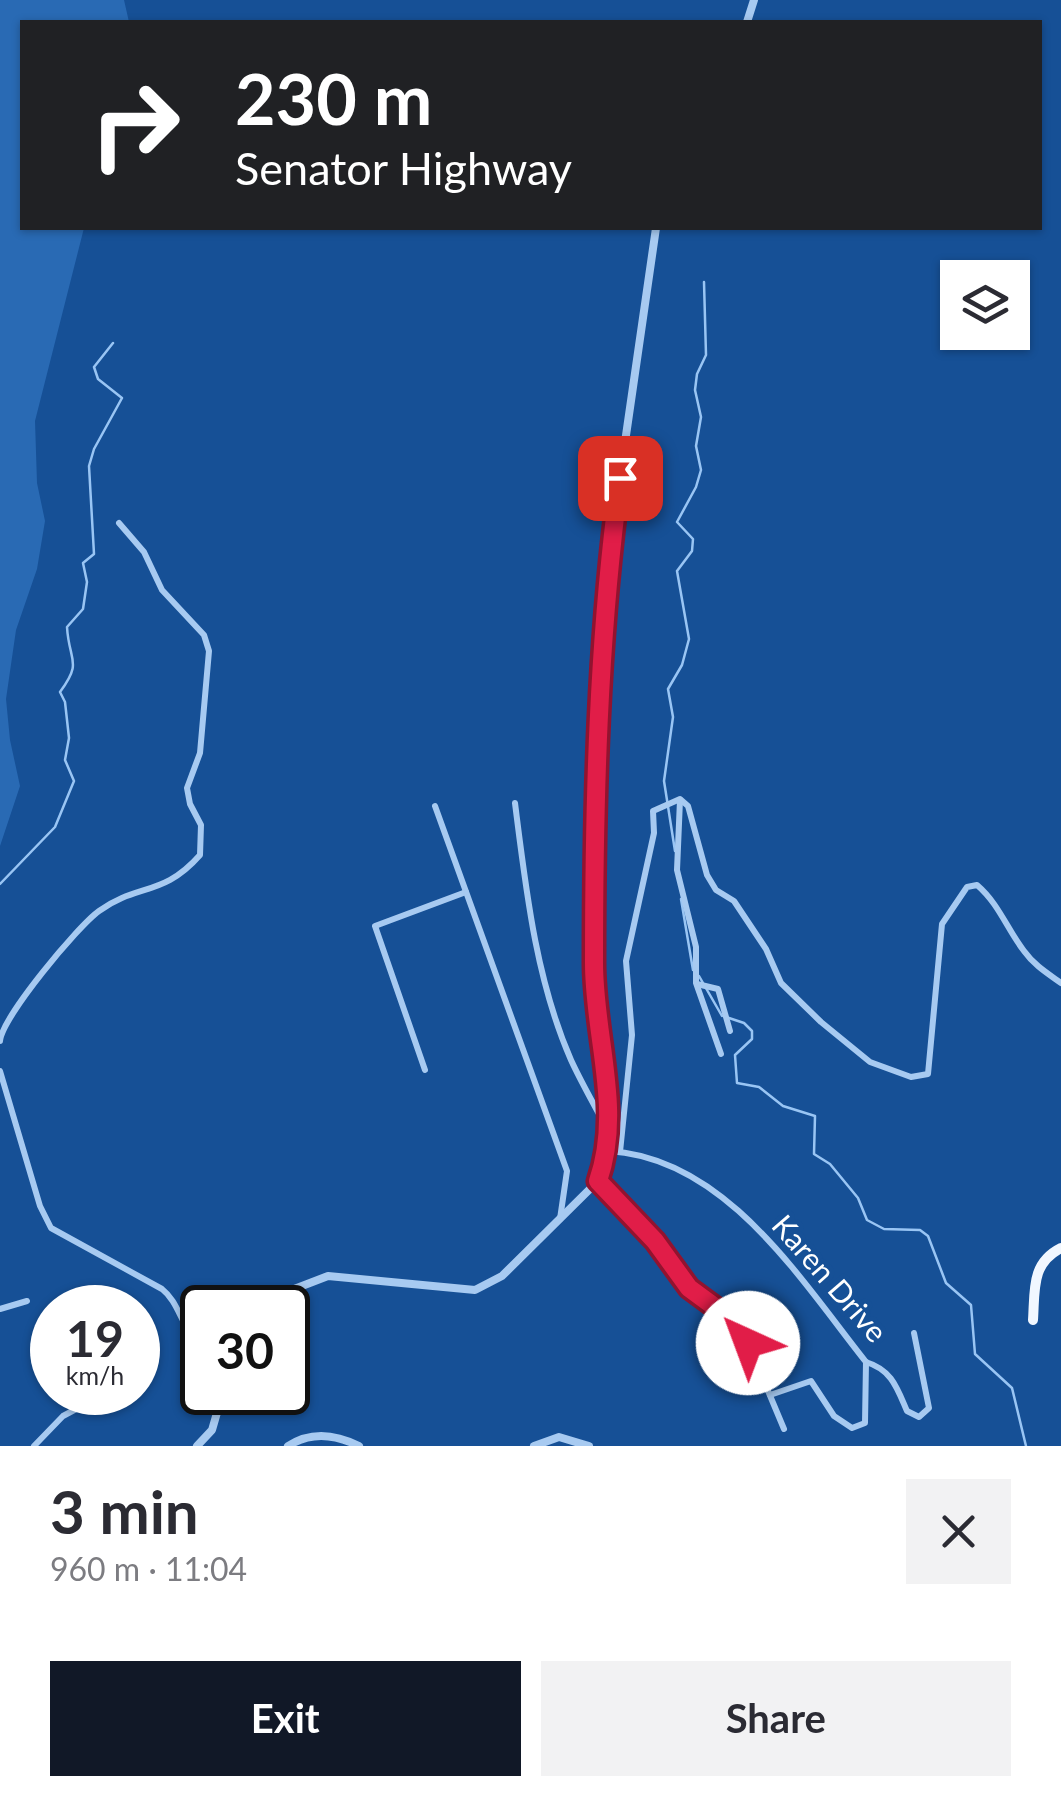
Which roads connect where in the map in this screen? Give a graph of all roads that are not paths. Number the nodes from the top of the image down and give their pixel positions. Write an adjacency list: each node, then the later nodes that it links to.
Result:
1 (656, 230): 15 (street)
2 (119, 523): 9 (street)
3 (680, 798): 7 (street); 8 (street); 17 (street)
4 (515, 804): 15 (street)
5 (436, 806): 6 (street)
6 (466, 892): 13 (street); 19 (street)
7 (696, 983): 10 (street); 12 (street)
8 (1061, 983)
9 (0, 1031): 11 (street)
10 (730, 1031)
11 (0, 1040)
12 (721, 1054)
13 (425, 1070)
14 (0, 1071): 24 (street)
15 (610, 1135): 16 (street)
16 (608, 1151): 17 (street, Karen Drive); 18 (street)
17 (620, 1152): 27 (street, Karen Drive)
18 (598, 1181): 19 (street); 28 (street)
19 (560, 1220): 21 (street)
20 (1061, 1248): 25 (main road)
21 (305, 1285)
22 (27, 1301): 23 (street)
23 (0, 1309)
24 (180, 1315)
25 (1034, 1320)
26 (914, 1333): 27 (street, Karen Drive)
27 (866, 1362): 28 (street)
28 (770, 1395): 31 (street)
29 (65, 1415): 32 (street)
30 (216, 1415): 33 (street)
31 (784, 1429)
32 (34, 1446)
33 (197, 1446)
34 (288, 1446): 35 (street)
35 (358, 1446)
36 (534, 1446): 37 (street)
37 (589, 1446)

